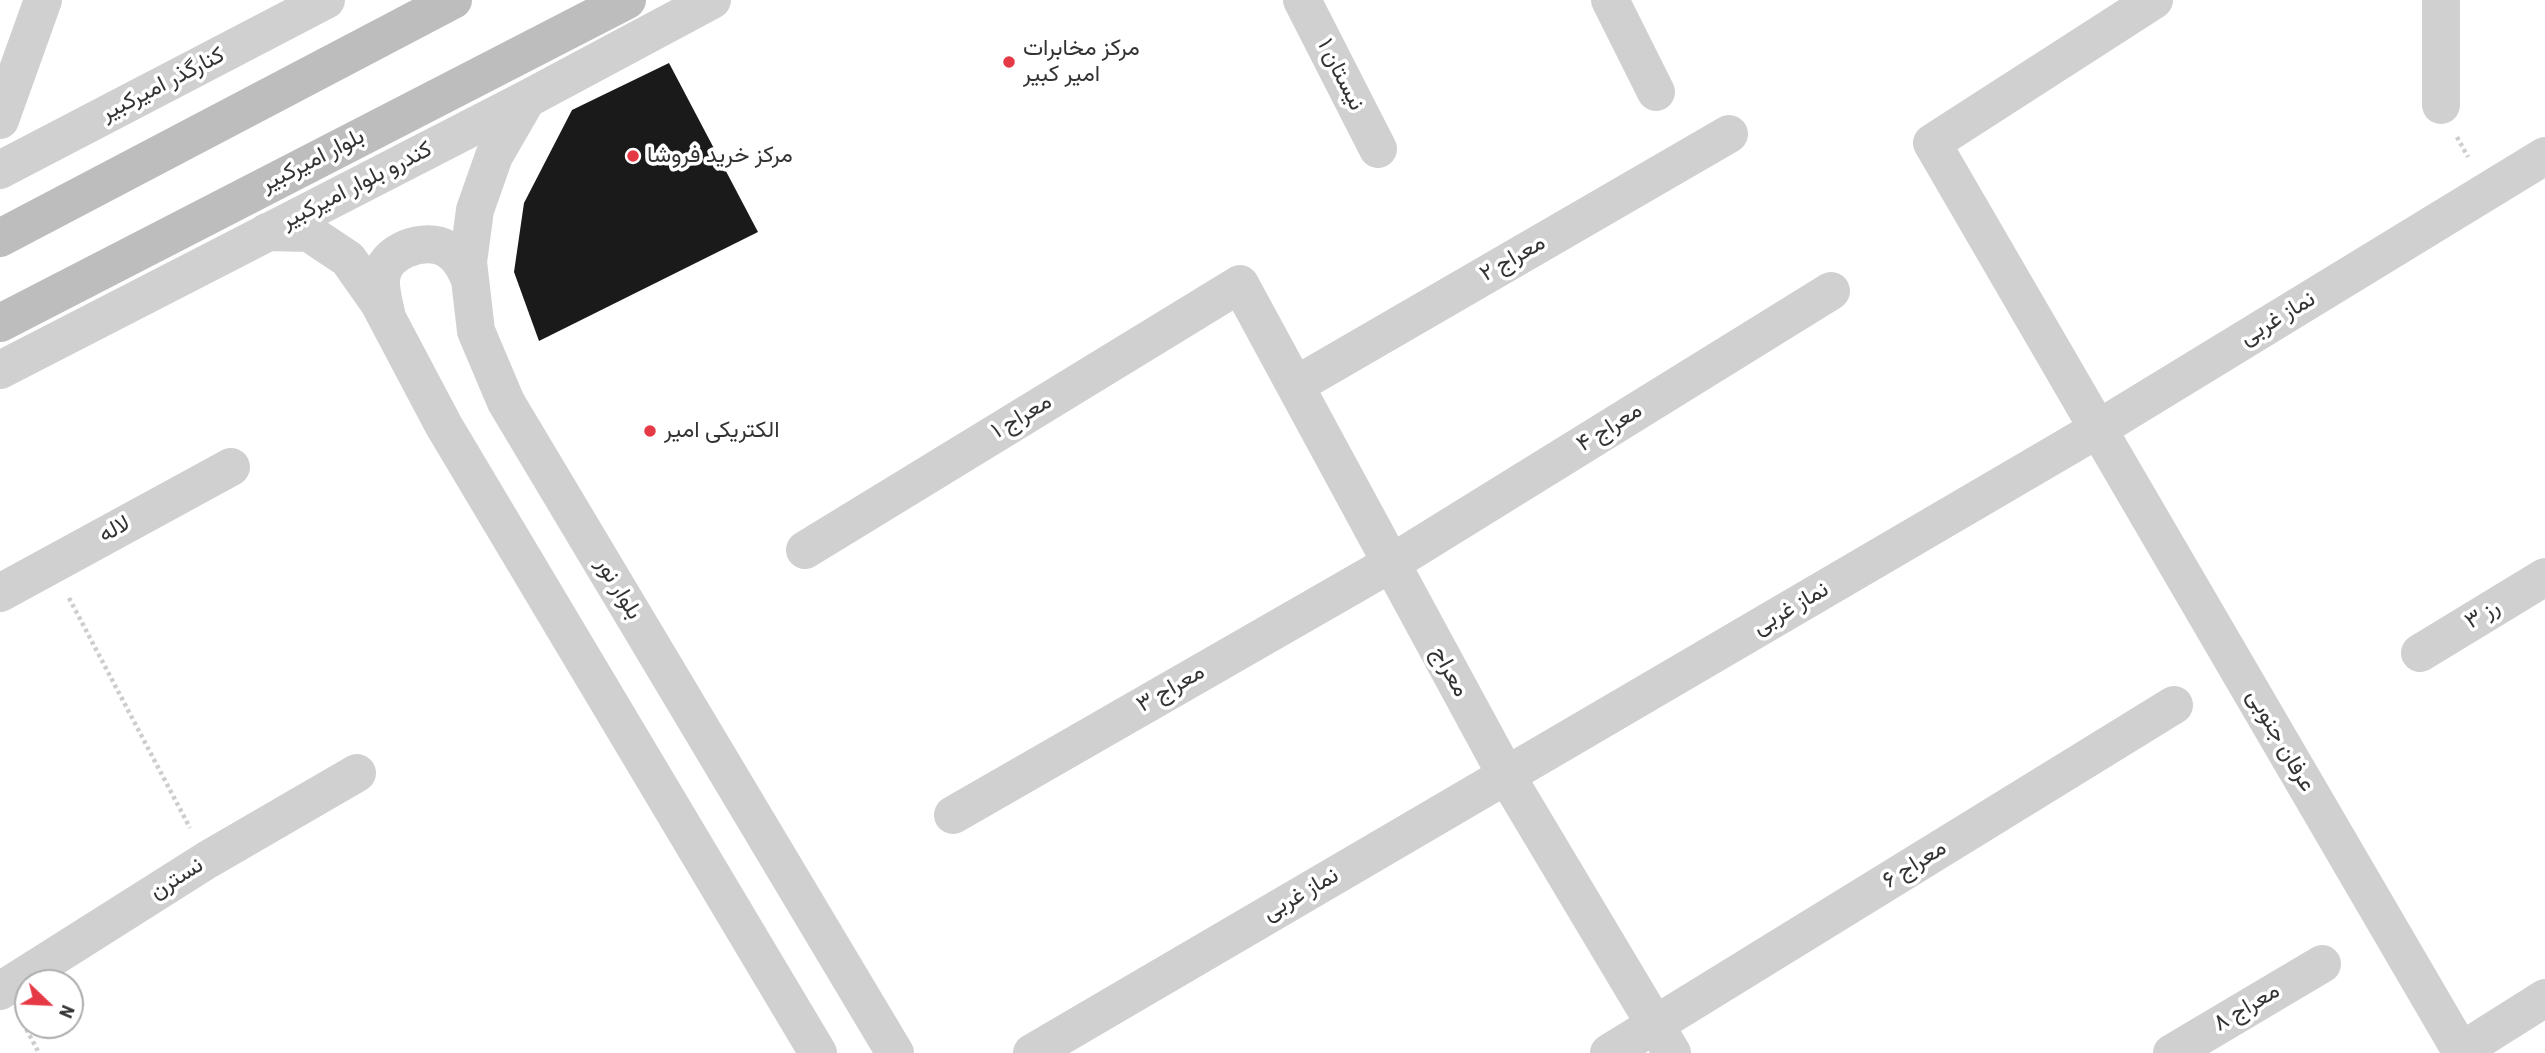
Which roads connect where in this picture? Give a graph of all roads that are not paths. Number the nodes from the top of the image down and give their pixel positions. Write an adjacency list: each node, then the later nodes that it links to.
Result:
1 (43, 0): 13 (street)
2 (325, 0): 17 (street, کنارگذر امیرکبیر)
3 (453, 0): 19 (main road)
4 (627, 0): 24 (main road, بلوار امیرکبیر)
5 (712, 0): 11 (street, کندرو بلوار امیرکبیر)
6 (1303, 0): 15 (street, نیستان ۱)
7 (1610, 0): 10 (street)
8 (2154, 0): 27 (street, عرفان جنوبی)
9 (2441, 0): 12 (street)
10 (1656, 92)
11 (527, 99): 18 (street, کندرو بلوار امیرکبیر); 20 (street, بلوار نور)
12 (2441, 105)
13 (0, 120)
14 (1729, 134): 26 (street, معراج ۲)
15 (1378, 149)
16 (2545, 156): 27 (street, نماز غربی)
17 (0, 170)
18 (267, 233): 23 (street); 25 (street, کندرو بلوار امیرکبیر)
19 (0, 238)
20 (470, 280): 23 (street); 44 (street, بلوار نور)
21 (1240, 284): 26 (street, معراج); 29 (street, معراج ۱)
22 (1831, 291): 30 (street, معراج ۴)
23 (387, 318): 43 (street)
24 (0, 323)
25 (0, 370)
26 (1296, 385): 30 (street, معراج)
27 (2098, 429): 36 (street, نماز غربی); 42 (street, عرفان جنوبی)
28 (231, 467): 32 (street, لاله)
29 (805, 550)
30 (1390, 564): 36 (street, معراج); 37 (street, معراج ۳)
31 (2545, 578): 33 (street, رز ۳)
32 (0, 593)
33 (2420, 653)
34 (2174, 705): 41 (street, معراج ۶)
35 (357, 773): 39 (street, نسترن)
36 (1506, 775): 41 (street, معراج); 45 (street, نماز غربی)
37 (953, 815)
38 (2322, 964): 47 (street, معراج ۸)
39 (0, 990)
40 (2545, 998): 42 (street)
41 (1664, 1039): 46 (street, معراج ۶)
42 (2462, 1052)
43 (818, 1053)
44 (895, 1053)
45 (1032, 1053)
46 (1609, 1053)
47 (2172, 1053)

